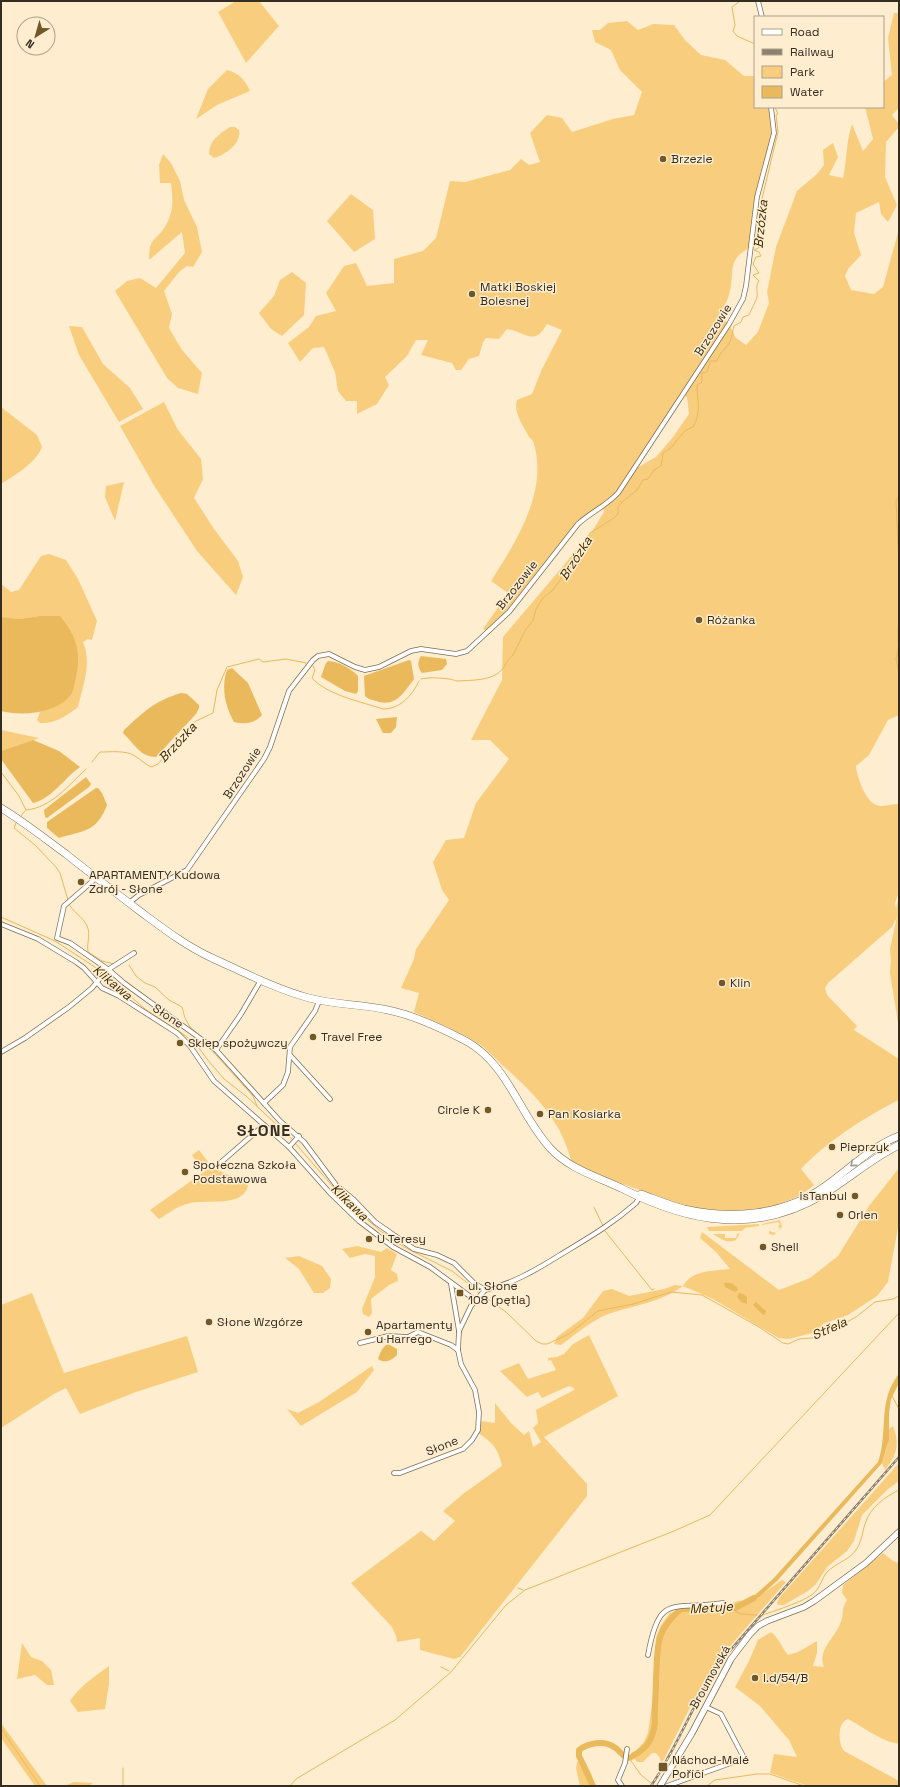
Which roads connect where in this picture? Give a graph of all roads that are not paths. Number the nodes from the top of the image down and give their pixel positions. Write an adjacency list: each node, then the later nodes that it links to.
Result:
1 (758, 1): 2 (street)
2 (762, 16)
3 (771, 108): 6 (street, Brzozowie)
4 (1, 808): 5 (highway)
5 (96, 878): 6 (highway); 9 (street)
6 (129, 903): 10 (highway)
7 (1, 924): 11 (street, Słone)
8 (134, 953): 9 (street)
9 (107, 970): 11 (street); 13 (street)
10 (261, 980): 12 (highway); 13 (street)
11 (96, 983): 14 (street); 18 (street, Słone)
12 (319, 1001): 15 (street); 24 (highway)
13 (216, 1050): 17 (street)
14 (1, 1052)
15 (290, 1055): 16 (street); 17 (street)
16 (330, 1099)
17 (264, 1103): 20 (street)
18 (264, 1125): 22 (street, Słone); 23 (street)
19 (899, 1136): 24 (highway, one-way to 24)
20 (298, 1138): 22 (street); 26 (street)
21 (899, 1145): 24 (highway)
22 (289, 1147): 25 (street, Słone)
23 (219, 1164)
24 (640, 1196): 26 (street)
25 (451, 1284): 27 (street, Słone); 28 (street, Słone)
26 (484, 1292): 27 (street)
27 (477, 1299): 28 (street, Słone)
28 (459, 1331): 30 (street, Słone)
29 (360, 1342): 30 (street)
30 (458, 1350): 31 (street, Słone)
31 (394, 1473)
32 (899, 1532): 35 (main road, Broumovská)
33 (723, 1603): 34 (street)
34 (648, 1655)
35 (706, 1707): 38 (main road, Broumovská); 39 (street)
36 (627, 1751): 37 (street)
37 (622, 1786)
38 (660, 1786)
39 (667, 1786)

